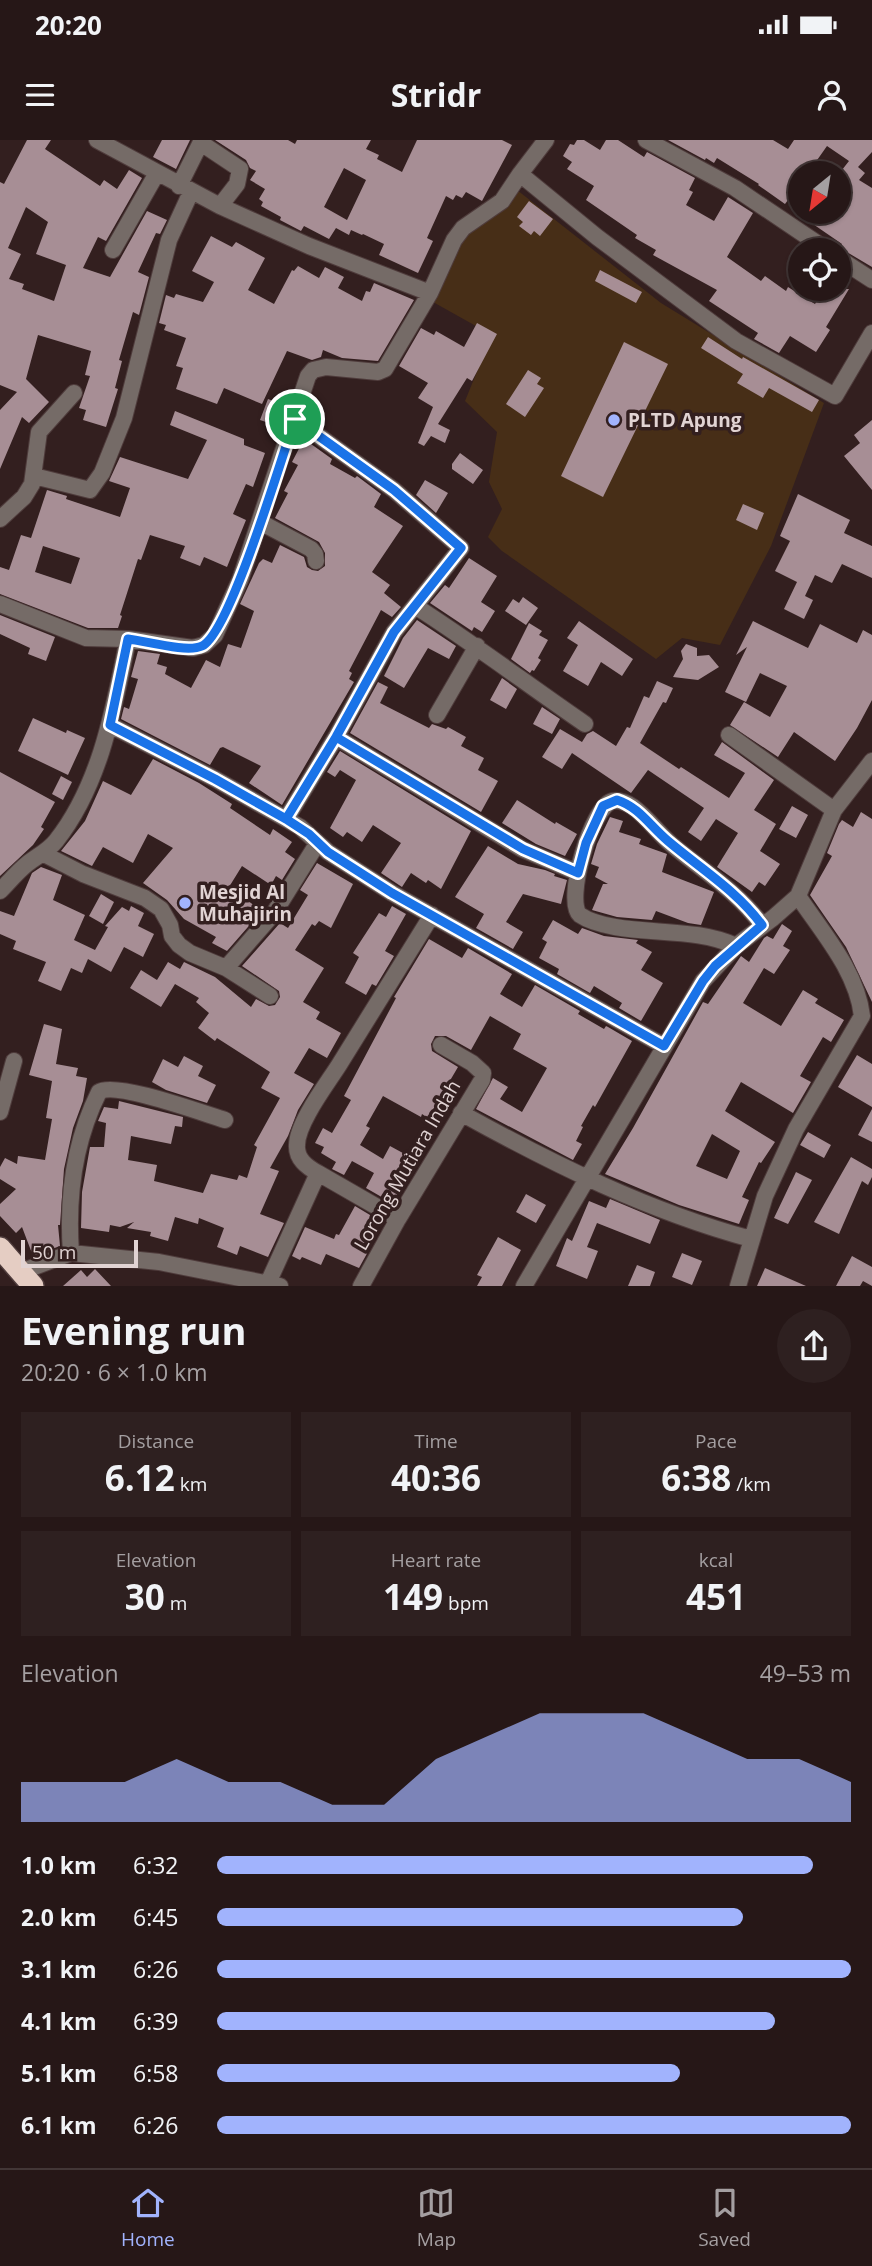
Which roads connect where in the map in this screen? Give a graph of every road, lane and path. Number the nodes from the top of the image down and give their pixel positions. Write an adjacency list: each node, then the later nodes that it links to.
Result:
1 (97, 140): 5 (street)
2 (646, 140): 9 (street)
3 (201, 141): 7 (street); 8 (street)
4 (543, 141): 6 (street)
5 (157, 173): 7 (street); 10 (street)
6 (520, 174): 13 (street); 14 (street)
7 (185, 189): 8 (street); 17 (street)
8 (220, 206): 13 (street)
9 (809, 238)
10 (113, 250)
11 (851, 266): 12 (street)
12 (872, 280)
13 (430, 293): 16 (street)
14 (872, 333)
15 (74, 393): 17 (street)
16 (295, 419): 19 (street); 22 (street)
17 (34, 476): 18 (street)
18 (0, 519)
19 (260, 522): 20 (street); 23 (street)
20 (316, 561)
21 (0, 604): 23 (street)
22 (415, 607): 24 (street); 29 (street)
23 (128, 639): 27 (street)
24 (477, 646): 25 (street); 26 (street)
25 (437, 715)
26 (584, 724)
27 (110, 725): 32 (street); 34 (street)
28 (729, 735): 31 (street)
29 (336, 737): 32 (street); 35 (street)
30 (872, 761): 31 (street)
31 (834, 810): 37 (street)
32 (286, 819): 33 (street)
33 (317, 844): 38 (street); 41 (street)
34 (44, 854): 36 (street); 41 (street)
35 (578, 873): 39 (street); 40 (street)
36 (0, 891)
37 (798, 896): 39 (street); 42 (street)
38 (432, 915): 46 (street); 51 (street)
39 (762, 925): 40 (street)
40 (736, 946): 46 (street)
41 (226, 968): 43 (street)
42 (865, 991): 44 (street)
43 (270, 996)
44 (867, 1019): 54 (street)
45 (441, 1045): 49 (street, Lorong Mutiara Indah)
46 (664, 1046): 52 (street)
47 (14, 1061): 48 (street)
48 (0, 1112)
49 (461, 1114): 52 (street); 53 (street, Lorong Mutiara Indah)
50 (225, 1120): 56 (street)
51 (318, 1173): 53 (street); 58 (street)
52 (587, 1179): 54 (street); 60 (street)
53 (398, 1219): 59 (street, Lorong Mutiara Indah)
54 (751, 1239): 61 (street)
55 (0, 1248): 57 (highway)
56 (71, 1253): 57 (street); 58 (street)
57 (27, 1279)
58 (274, 1285)
59 (361, 1286)
60 (524, 1286)
61 (738, 1286)

